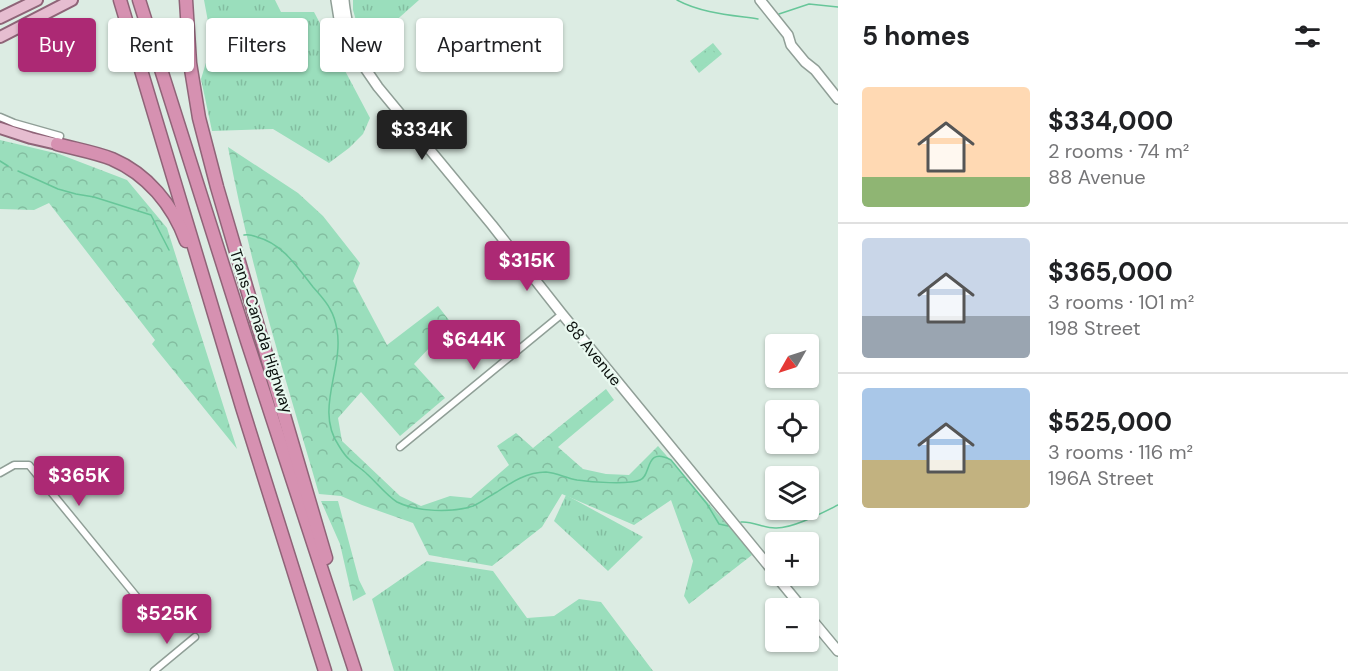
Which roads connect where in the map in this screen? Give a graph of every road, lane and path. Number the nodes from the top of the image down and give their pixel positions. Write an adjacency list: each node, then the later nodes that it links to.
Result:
1 (37, 0): 10 (main road)
2 (72, 0): 15 (main road)
3 (120, 0): 23 (highway)
4 (139, 0): 32 (highway, Trans-Canada Highway)
5 (178, 0): 11 (highway)
6 (186, 0): 12 (highway)
7 (336, 0): 13 (main road)
8 (344, 0): 14 (main road)
9 (760, 0): 18 (main road)
10 (0, 18)
11 (185, 18)
12 (187, 18)
13 (339, 18)
14 (346, 18)
15 (0, 37)
16 (191, 72): 32 (highway)
17 (367, 72): 22 (main road, 88 Avenue)
18 (838, 99)
19 (0, 117): 21 (street)
20 (0, 128): 21 (main road)
21 (59, 140): 23 (highway)
22 (562, 314): 24 (street); 26 (main road, 88 Avenue)
23 (224, 346): 35 (highway)
24 (400, 447)
25 (0, 473): 29 (street)
26 (765, 562)
27 (785, 586): 28 (main road, 88 Avenue)
28 (794, 598)
29 (141, 602)
30 (819, 628): 33 (main road)
31 (195, 638): 34 (street)
32 (348, 646): 36 (highway, Trans-Canada Highway)
33 (838, 651)
34 (154, 671)
35 (325, 671)
36 (355, 671)

